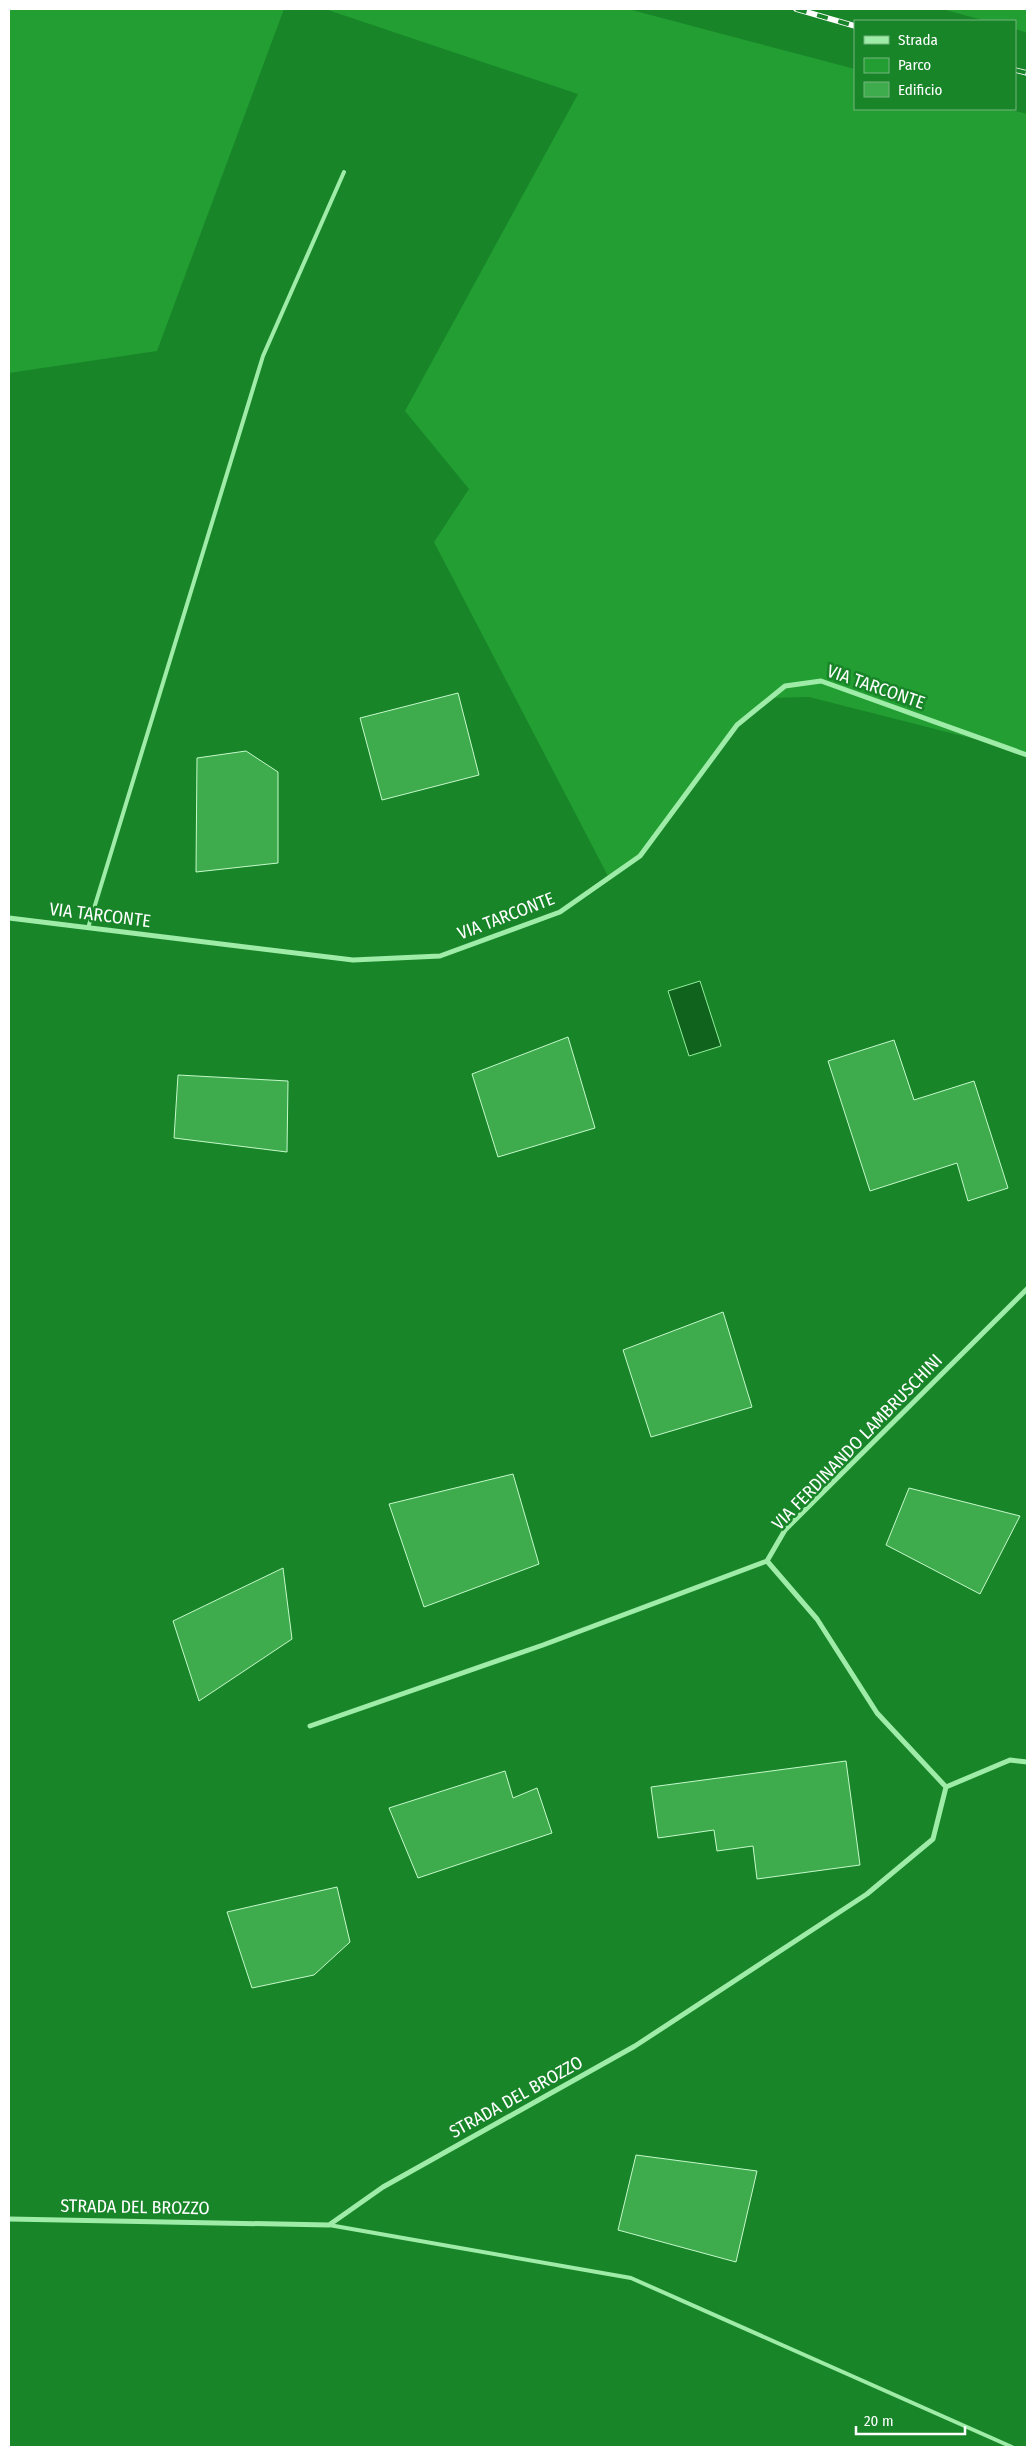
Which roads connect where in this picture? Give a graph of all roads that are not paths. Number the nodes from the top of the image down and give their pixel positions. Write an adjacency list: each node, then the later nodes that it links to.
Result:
1 (344, 172): 4 (lane)
2 (1027, 755): 4 (street, VIA TARCONTE)
3 (9, 918): 4 (street, VIA TARCONTE)
4 (88, 928)
5 (1027, 1289): 6 (street, VIA FERDINANDO LAMBRUSCHINI)
6 (767, 1561): 7 (street); 9 (street)
7 (310, 1726)
8 (1027, 1762): 9 (street)
9 (946, 1787): 11 (street, STRADA DEL BROZZO)
10 (9, 2219): 11 (street, STRADA DEL BROZZO)
11 (329, 2225): 12 (lane)
12 (1012, 2447)

